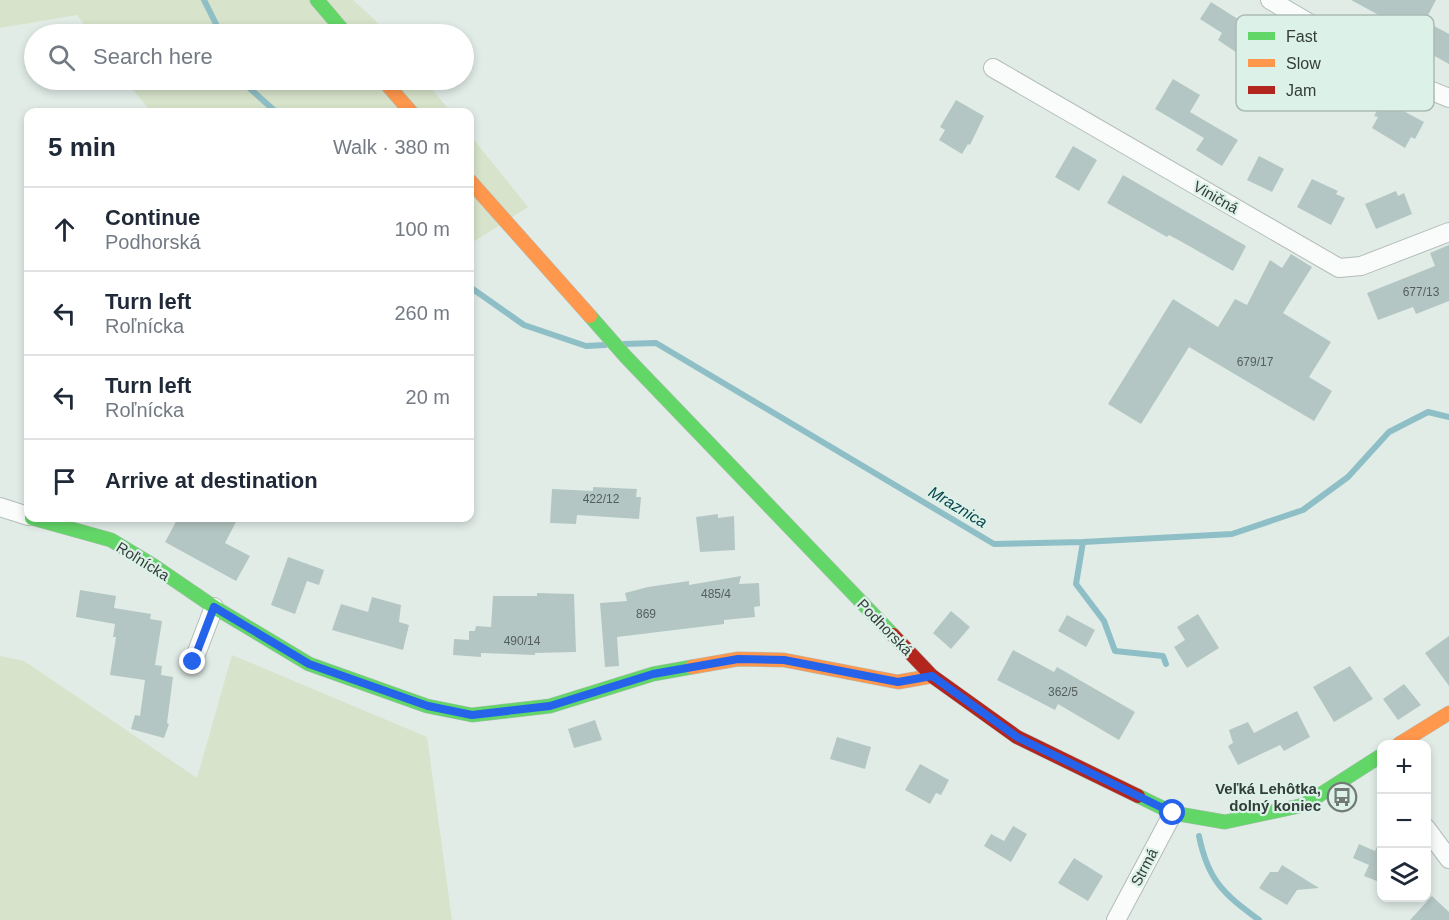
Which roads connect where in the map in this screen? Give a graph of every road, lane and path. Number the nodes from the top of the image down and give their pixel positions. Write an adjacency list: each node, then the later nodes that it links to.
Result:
1 (317, 0): 4 (street)
2 (1270, 0): 3 (street)
3 (1296, 15)
4 (337, 24)
5 (993, 68): 11 (street, Viničná)
6 (392, 90): 9 (street)
7 (1434, 92): 8 (street)
8 (1449, 98)
9 (408, 108)
10 (474, 186): 17 (street, Podhorská)
11 (1449, 232)
12 (0, 507): 13 (street, Roľnícka)
13 (24, 515)
14 (48, 522): 15 (street, Roľnícka)
15 (214, 607): 16 (street); 17 (street, Roľnícka)
16 (193, 662)
17 (932, 676): 21 (street, Podhorská)
18 (1449, 713): 19 (street)
19 (1405, 740)
20 (1377, 763): 21 (street, Podhorská)
21 (1173, 813): 24 (street, Strmá)
22 (1431, 835): 23 (street)
23 (1449, 859)
24 (1116, 920)

